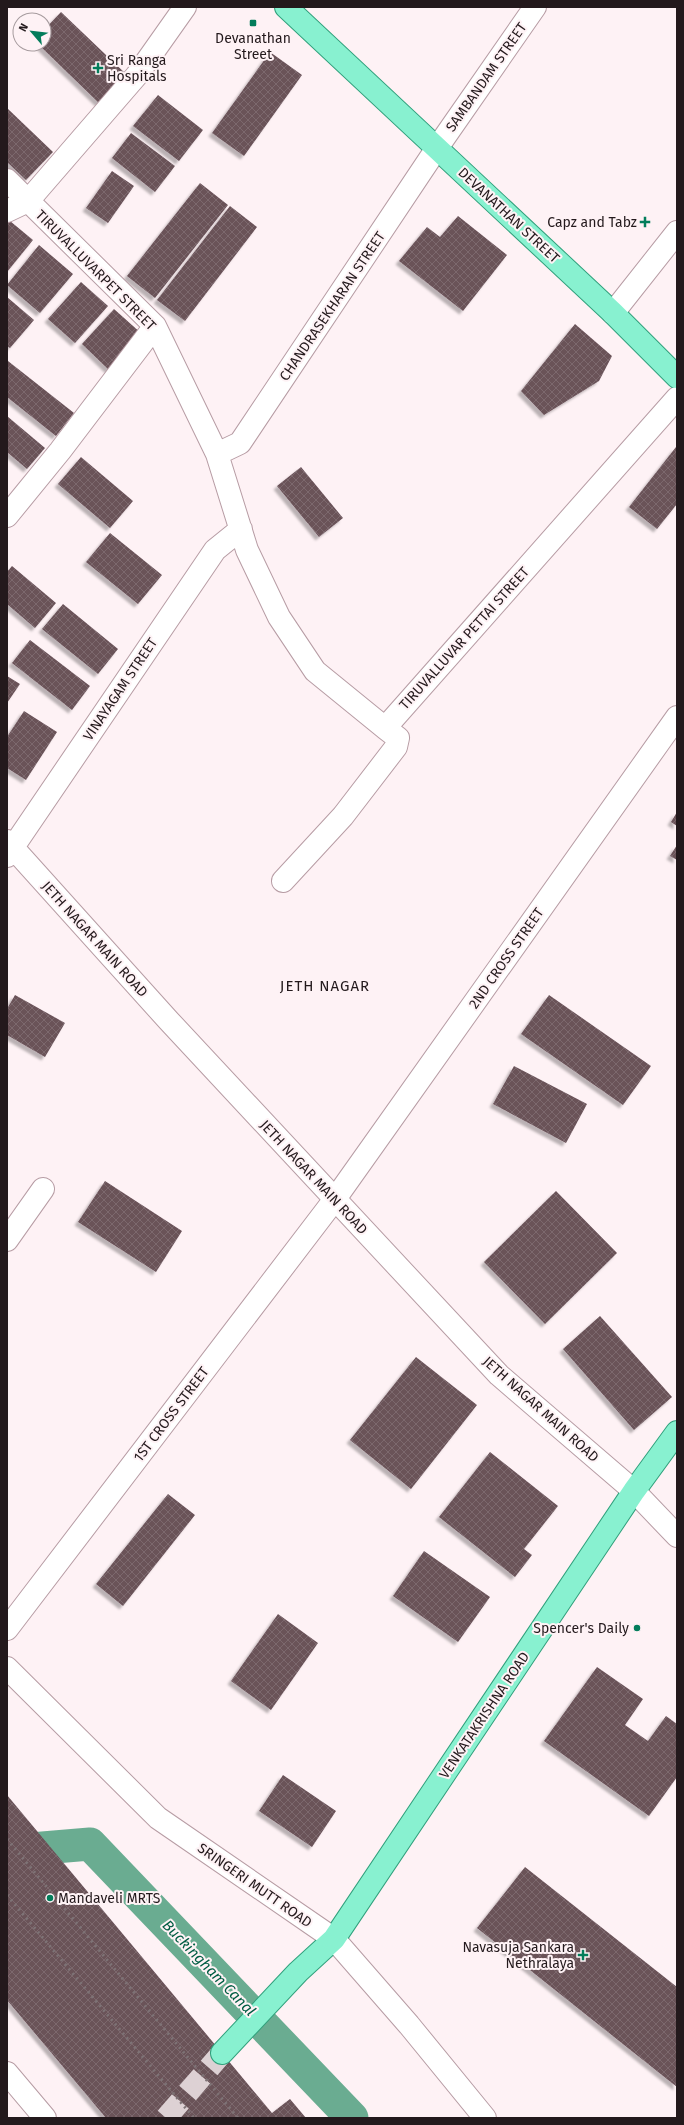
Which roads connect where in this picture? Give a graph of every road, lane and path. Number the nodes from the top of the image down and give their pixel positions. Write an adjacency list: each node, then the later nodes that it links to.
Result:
1 (185, 7): 6 (street)
2 (286, 7): 4 (main road, DEVANATHAN STREET)
3 (534, 7): 4 (street, SAMBANDAM STREET)
4 (437, 148): 9 (main road, DEVANATHAN STREET); 13 (street, CHANDRASEKHARAN STREET)
5 (7, 180): 6 (street, TIRUVALLUVARPET STREET)
6 (28, 201): 7 (street); 10 (street, TIRUVALLUVARPET STREET)
7 (7, 211)
8 (677, 232): 9 (street)
9 (613, 313): 11 (main road, DEVANATHAN STREET)
10 (155, 326): 13 (street, TIRUVALLUVARPET STREET); 14 (street)
11 (677, 377)
12 (677, 398): 17 (street, TIRUVALLUVAR PETTAI STREET)
13 (217, 454): 15 (street, TIRUVALLUVARPET STREET)
14 (7, 516)
15 (241, 529): 17 (street, TIRUVALLUVARPET STREET); 18 (street, VINAYAGAM STREET)
16 (677, 717): 21 (street, 2ND CROSS STREET)
17 (385, 728): 19 (street)
18 (9, 848): 21 (street, JETH NAGAR MAIN ROAD)
19 (283, 881)
20 (43, 1189): 22 (street)
21 (334, 1199): 24 (street, JETH NAGAR MAIN ROAD); 26 (street, 1ST CROSS STREET)
22 (7, 1240)
23 (677, 1432): 24 (main road, VENKATAKRISHNA ROAD)
24 (634, 1491): 25 (street, JETH NAGAR MAIN ROAD); 28 (main road, VENKATAKRISHNA ROAD)
25 (677, 1536)
26 (7, 1629)
27 (7, 1668): 28 (street, SRINGERI MUTT ROAD)
28 (334, 1939): 29 (main road, VENKATAKRISHNA ROAD); 32 (street, SRINGERI MUTT ROAD)
29 (222, 2052)
30 (7, 2072): 31 (street)
31 (45, 2118)
32 (485, 2118)

